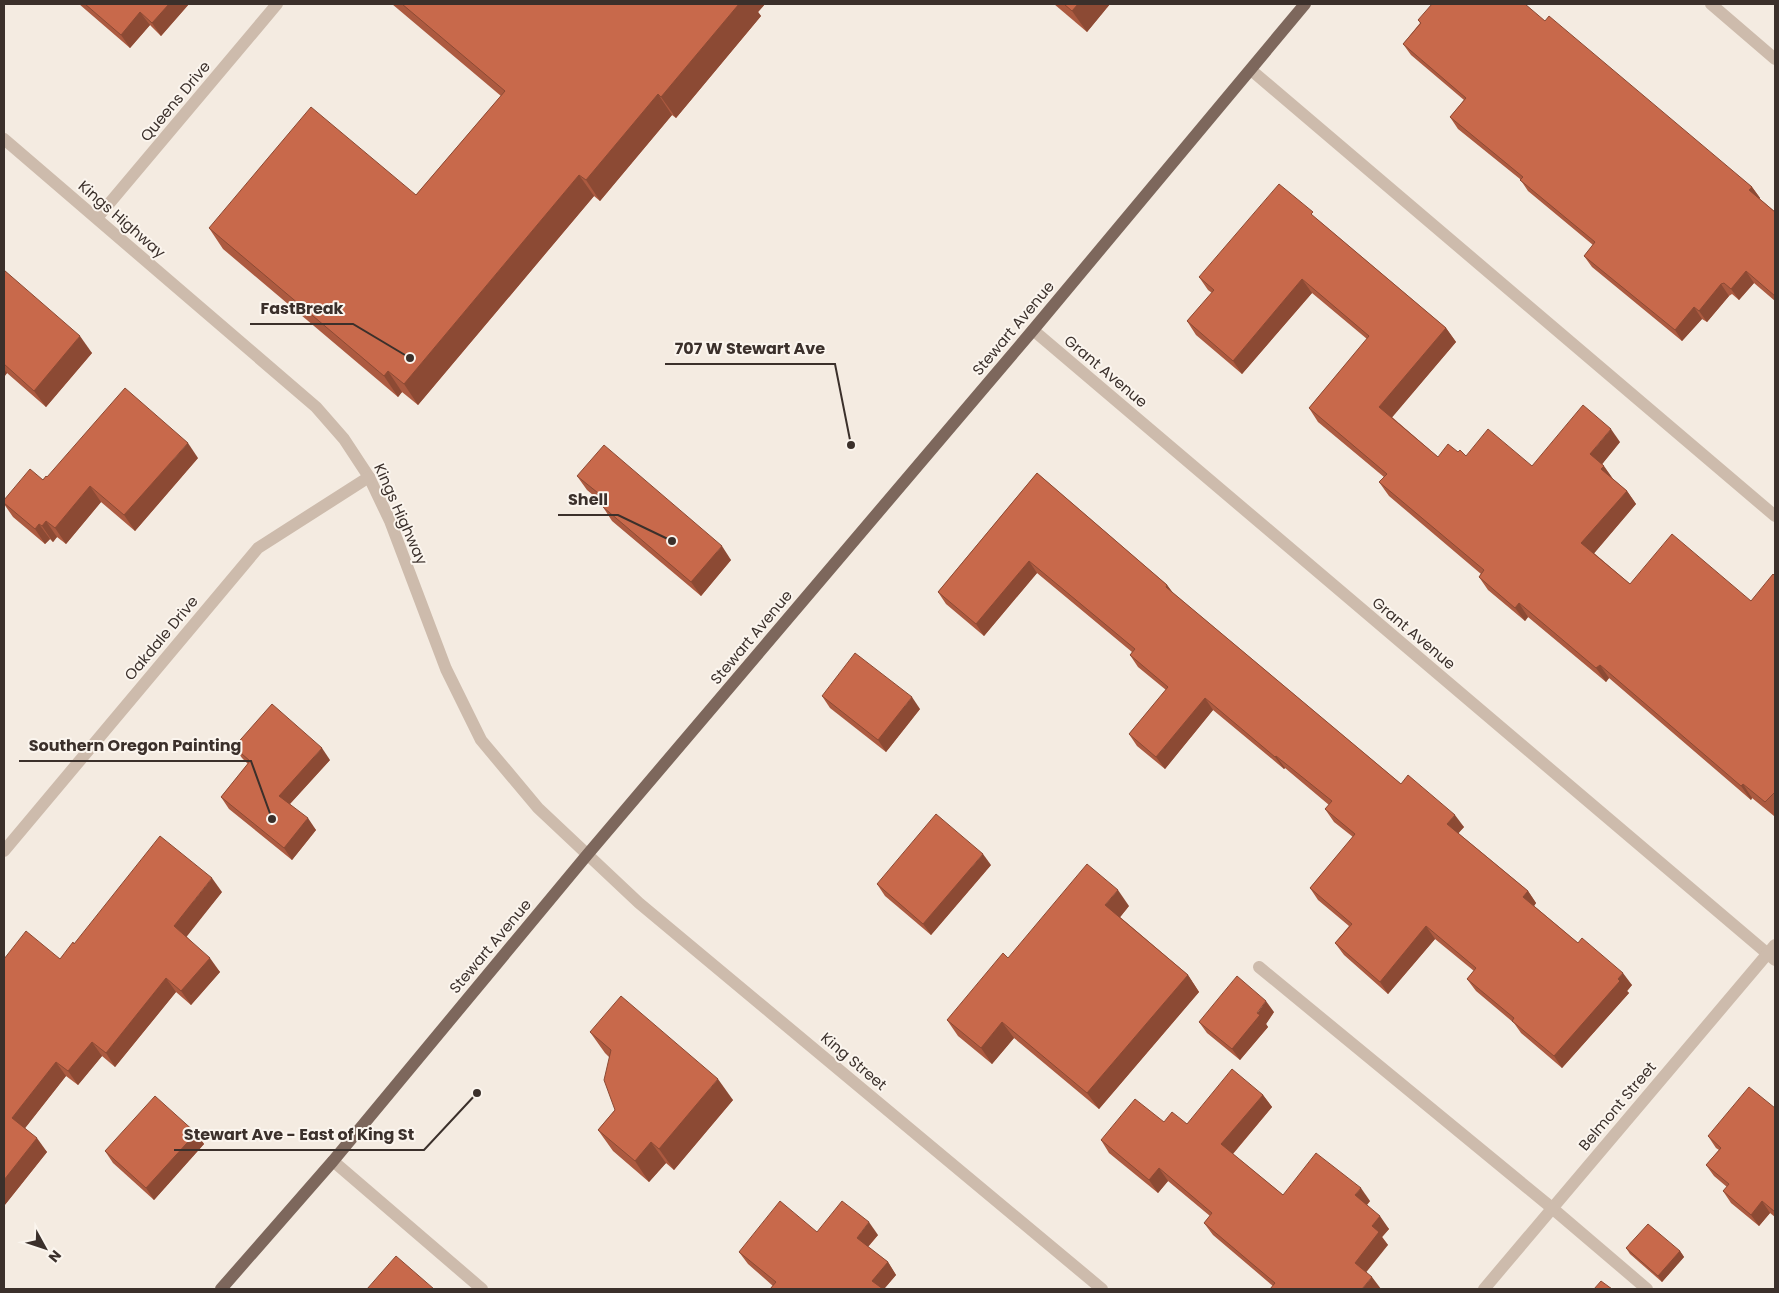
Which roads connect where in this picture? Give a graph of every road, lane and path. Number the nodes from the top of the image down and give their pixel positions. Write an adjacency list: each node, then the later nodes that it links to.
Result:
1 (277, 4): 7 (street, Queens Drive)
2 (1305, 4): 5 (main road, Stewart Avenue)
3 (1711, 4): 4 (street)
4 (1775, 59)
5 (1251, 70): 8 (main road, Stewart Avenue); 10 (street)
6 (4, 139): 7 (street, Kings Highway)
7 (97, 218): 9 (street, Kings Highway)
8 (1033, 330): 12 (main road, Stewart Avenue); 13 (street, Grant Avenue)
9 (369, 476): 11 (street, Oakdale Drive); 12 (street, Kings Highway)
10 (1775, 516)
11 (4, 851)
12 (587, 855): 15 (main road, Stewart Avenue); 19 (street, King Street)
13 (1773, 953): 16 (street, Belmont Street)
14 (1259, 967): 16 (street)
15 (333, 1161): 17 (main road, Stewart Avenue); 18 (street)
16 (1552, 1208): 20 (street, Belmont Street); 21 (street)
17 (221, 1289)
18 (482, 1289)
19 (1102, 1289)
20 (1484, 1289)
21 (1647, 1289)

